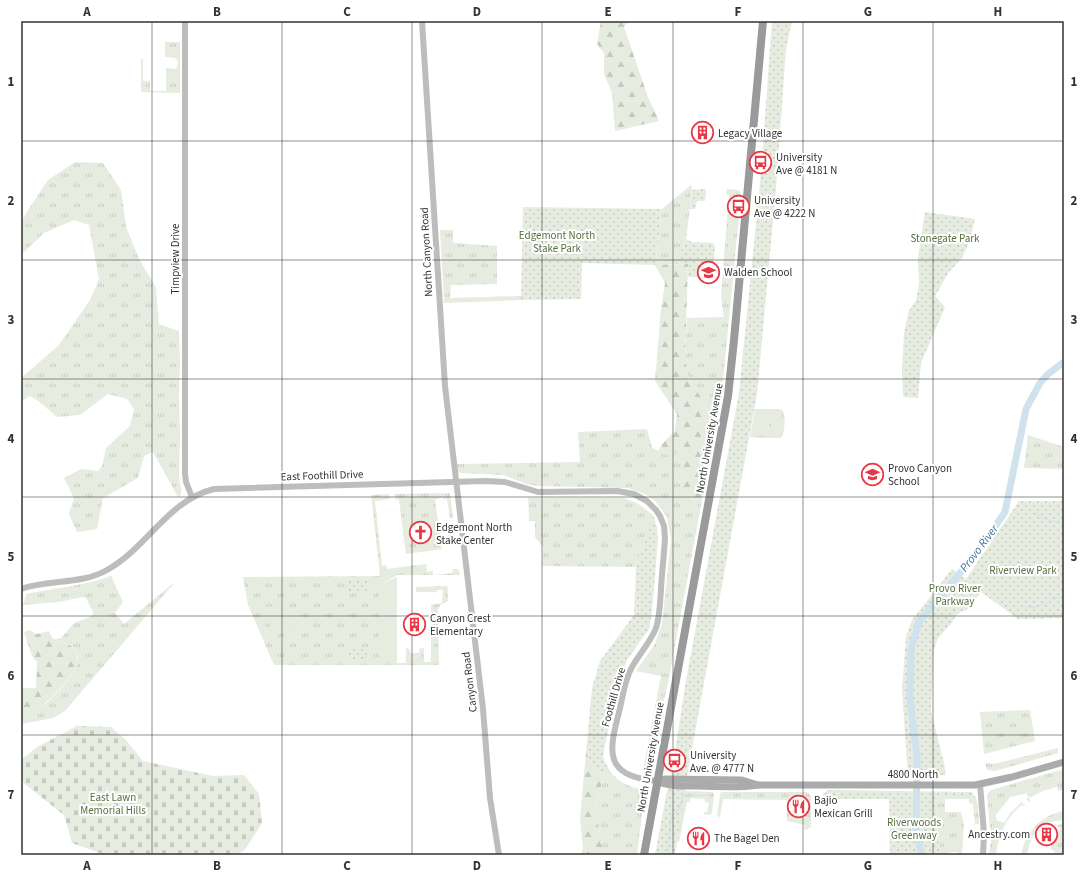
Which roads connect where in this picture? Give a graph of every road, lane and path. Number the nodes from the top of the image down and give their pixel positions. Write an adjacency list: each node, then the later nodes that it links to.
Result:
1 (185, 21): 5 (main road, Timpview Drive)
2 (422, 21): 4 (main road, North Canyon Road)
3 (763, 21): 9 (highway, North University Avenue)
4 (455, 482): 5 (main road, East Foothill Drive); 6 (main road, East Foothill Drive); 11 (main road, Canyon Road)
5 (192, 497): 7 (main road, East Foothill Drive)
6 (651, 504): 9 (main road, Foothill Drive)
7 (21, 589)
8 (1064, 762): 10 (main road, 4800 North)
9 (656, 781): 10 (main road, 4800 North); 12 (highway, North University Avenue)
10 (980, 784): 13 (main road)
11 (499, 855)
12 (644, 855)
13 (983, 855)

